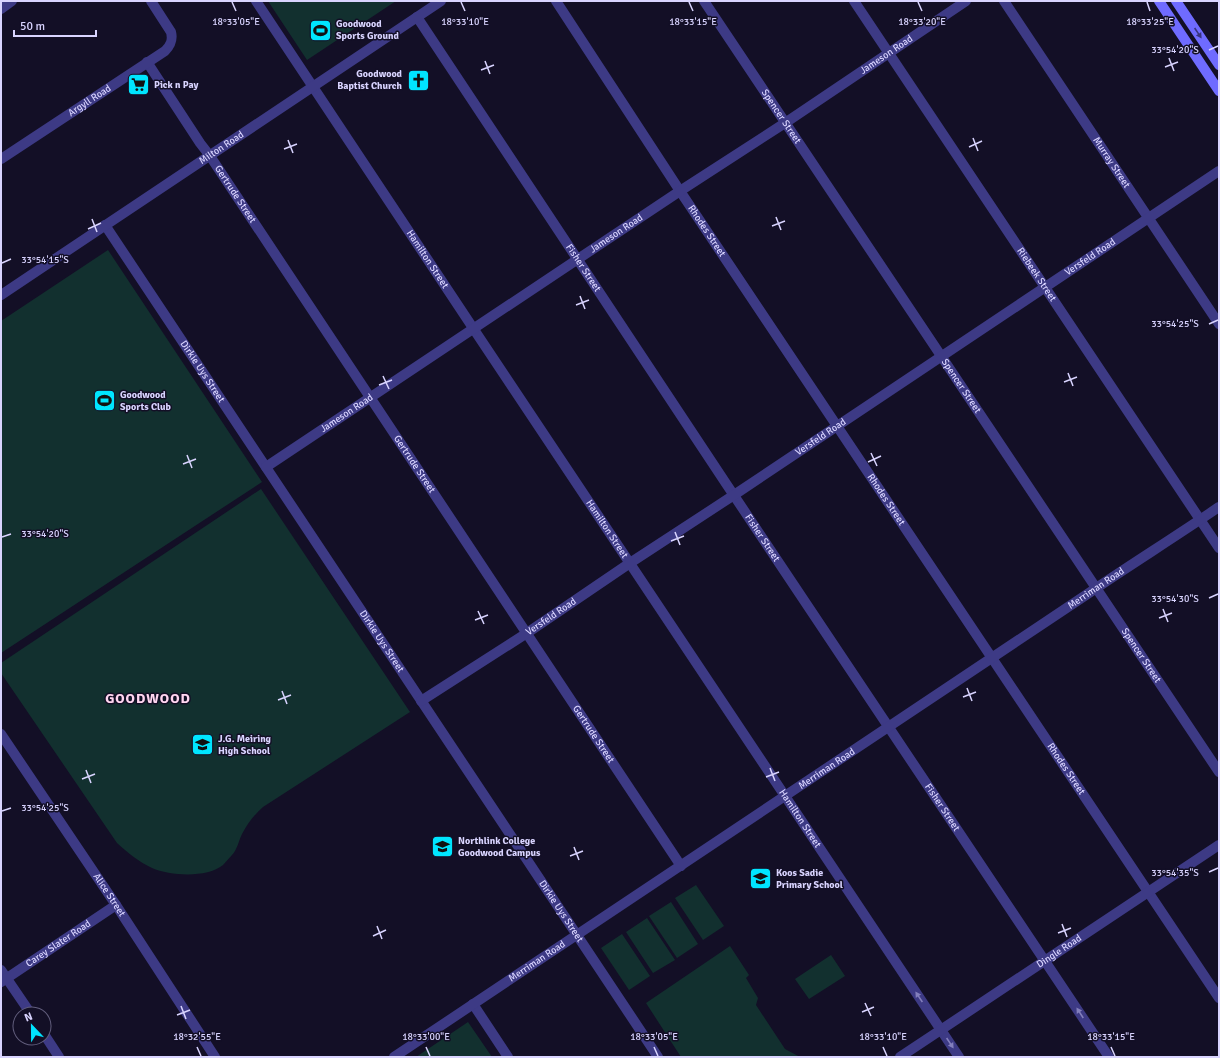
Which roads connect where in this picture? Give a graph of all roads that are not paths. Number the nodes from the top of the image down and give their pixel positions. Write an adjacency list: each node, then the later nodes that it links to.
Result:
1 (12, 1): 12 (street)
2 (151, 1): 15 (street, Argyll Road)
3 (256, 1): 17 (street, Hamilton Street)
4 (441, 1): 13 (street, Milton Road)
5 (556, 1): 23 (street, Rhodes Street)
6 (704, 1): 19 (street, Spencer Street)
7 (854, 1): 14 (street, Riebeek Street)
8 (966, 1): 14 (street, Jameson Road)
9 (1004, 1): 24 (street, Murray Street)
10 (1160, 1): 18 (main road)
11 (1176, 1): 16 (main road, one-way to 16)
12 (1, 9)
13 (417, 17): 17 (street, Milton Road); 26 (street, Fisher Street)
14 (889, 53): 19 (street, Jameson Road); 27 (street, Riebeek Street)
15 (147, 62): 20 (street, Gertrude Street); 21 (street, Argyll Road)
16 (1219, 65)
17 (313, 86): 20 (street, Milton Road); 30 (street, Hamilton Street)
18 (1219, 91)
19 (785, 122): 23 (street, Jameson Road); 31 (street, Spencer Street)
20 (210, 156): 25 (street, Milton Road); 32 (street, Gertrude Street)
21 (1, 159)
22 (1219, 171): 24 (street, Versfeld Road)
23 (680, 190): 26 (street, Jameson Road); 33 (street, Rhodes Street)
24 (1148, 218): 27 (street, Versfeld Road); 29 (street, Murray Street)
25 (105, 225): 28 (street, Milton Road); 34 (street, Dirkie Uys Street)
26 (578, 260): 30 (street, Jameson Road); 35 (street, Fisher Street)
27 (1045, 287): 31 (street, Versfeld Road); 37 (street, Riebeek Street)
28 (1, 295)
29 (1219, 324)
30 (473, 329): 32 (street, Jameson Road); 39 (street, Hamilton Street)
31 (941, 356): 33 (street, Versfeld Road); 40 (street, Spencer Street)
32 (371, 397): 34 (street, Jameson Road); 41 (street, Gertrude Street)
33 (837, 425): 35 (street, Versfeld Road); 42 (street, Rhodes Street)
34 (266, 467): 43 (street, Dirkie Uys Street)
35 (734, 495): 39 (street, Versfeld Road); 44 (street, Fisher Street)
36 (1219, 507): 37 (street, Merriman Road)
37 (1200, 520): 38 (street, Riebeek Street); 40 (street, Merriman Road)
38 (1219, 548)
39 (630, 562): 41 (street, Versfeld Road); 47 (street, Hamilton Street)
40 (1096, 588): 42 (street, Merriman Road); 46 (street, Spencer Street)
41 (527, 633): 43 (street, Versfeld Road); 49 (street, Gertrude Street)
42 (992, 659): 44 (street, Merriman Road); 50 (street, Rhodes Street)
43 (421, 701): 52 (street, Dirkie Uys Street)
44 (888, 727): 47 (street, Merriman Road); 53 (street, Fisher Street)
45 (1, 734): 51 (street, Alice Street)
46 (1219, 772)
47 (785, 797): 49 (street, Merriman Road); 58 (street, Hamilton Street, one-way to 47)
48 (1219, 845): 50 (street, Dingle Road)
49 (681, 866): 52 (street, Merriman Road)
50 (1148, 892): 53 (street, Dingle Road); 55 (street, Rhodes Street)
51 (116, 905): 54 (street, Carey Slater Road); 61 (street, Alice Street)
52 (577, 936): 56 (street, Merriman Road); 64 (street, Dirkie Uys Street)
53 (1046, 961): 58 (street, Dingle Road); 67 (street, Fisher Street, one-way to 53)
54 (3, 977): 57 (street)
55 (1219, 998)
56 (473, 1004): 62 (street, Merriman Road); 63 (street)
57 (25, 1006)
58 (941, 1029): 65 (street, Dingle Road); 66 (street, Hamilton Street, one-way to 66)
59 (52, 1046): 60 (street)
60 (59, 1057)
61 (215, 1057)
62 (394, 1057)
63 (508, 1057)
64 (658, 1057)
65 (900, 1057)
66 (959, 1057)
67 (1109, 1057)

